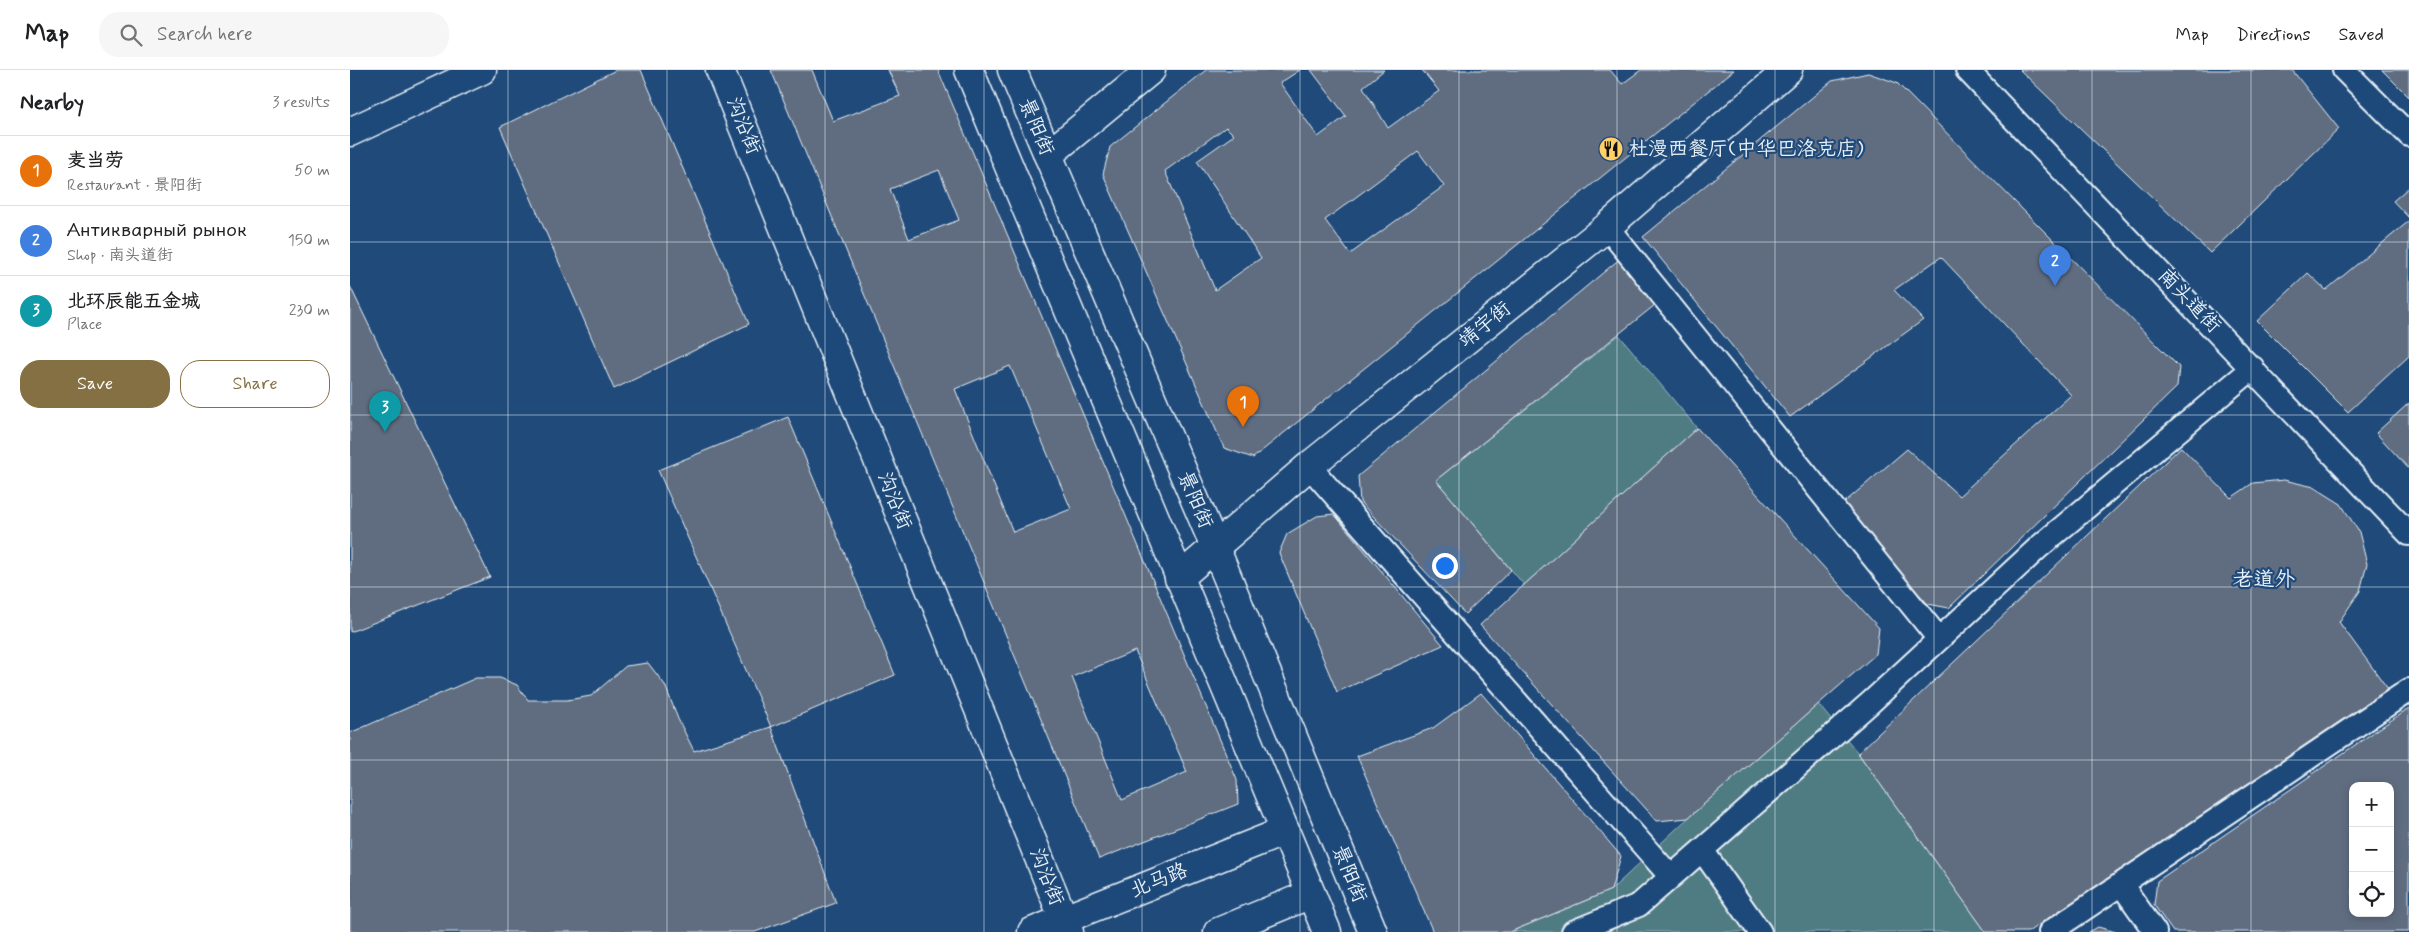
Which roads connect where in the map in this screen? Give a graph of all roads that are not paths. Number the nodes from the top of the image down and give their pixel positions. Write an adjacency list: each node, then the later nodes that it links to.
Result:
1 (482, 70): 9 (main road)
2 (720, 70): 25 (main road, 沟沿街)
3 (969, 70): 17 (main road, 景阳街)
4 (1012, 70): 11 (main road, 景阳街)
5 (1151, 70): 11 (main road)
6 (1788, 70): 12 (main road, 靖宇街)
7 (1967, 70): 13 (street, 南头道街)
8 (2344, 70): 10 (street)
9 (350, 132)
10 (2409, 135)
11 (1048, 155): 16 (main road, 景阳街)
12 (1607, 227): 14 (main road, 靖宇街); 18 (street)
13 (2253, 368): 15 (street, 南头道街); 18 (street)
14 (1309, 466): 16 (main road, 靖宇街); 22 (street)
15 (2409, 534)
16 (1215, 547): 17 (main road, 靖宇街); 29 (main road, 景阳街)
17 (1180, 578): 20 (main road, 景阳街)
18 (1939, 639): 21 (street)
19 (2409, 690): 23 (street)
20 (1285, 831): 24 (main road, 景阳街); 25 (main road, 北马路)
21 (1702, 850): 22 (street); 31 (street)
22 (1671, 877): 30 (street)
23 (2121, 884): 32 (street); 33 (street)
24 (1311, 894): 27 (main road); 28 (main road, 景阳街)
25 (1066, 926): 26 (main road, 北马路)
26 (1032, 932)
27 (1218, 932)
28 (1327, 932)
29 (1373, 932)
30 (1573, 932)
31 (1760, 932)
32 (2050, 932)
33 (2155, 932)

